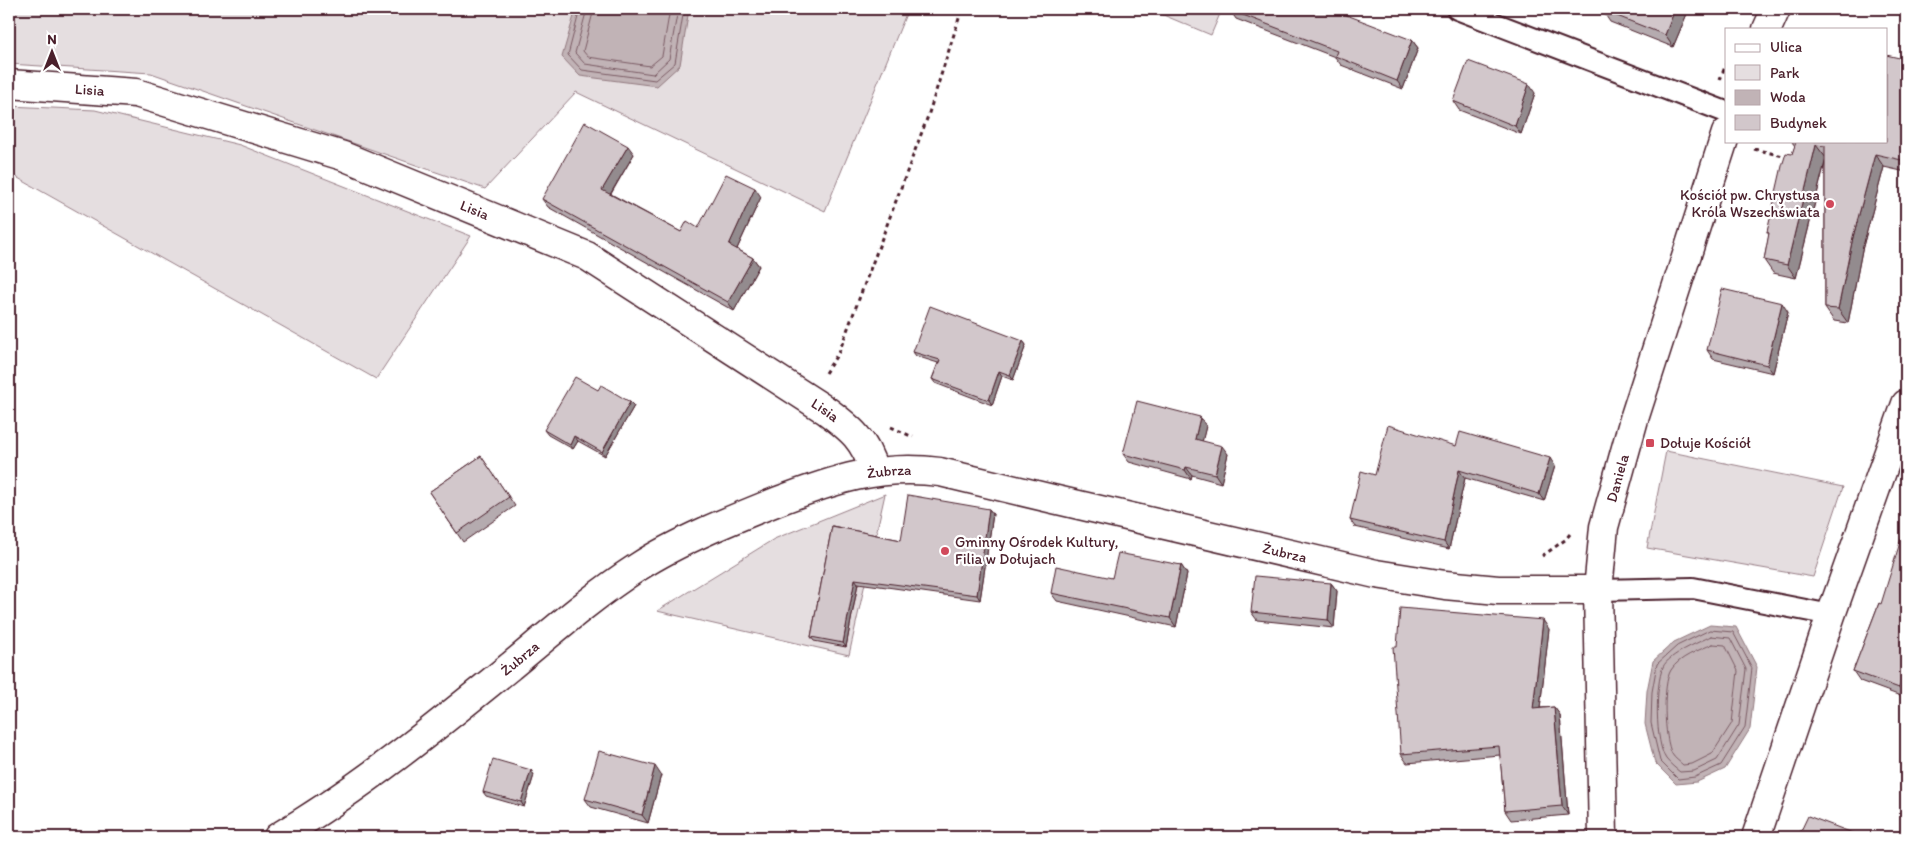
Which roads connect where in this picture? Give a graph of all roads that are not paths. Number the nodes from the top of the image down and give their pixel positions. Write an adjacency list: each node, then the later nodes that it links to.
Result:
1 (1457, 9): 5 (lane)
2 (1776, 9): 3 (street)
3 (1767, 28)
4 (9, 84): 8 (street, Lisia)
5 (1719, 110)
6 (1725, 136): 9 (street, Daniela)
7 (1906, 404): 10 (street)
8 (874, 471): 9 (street, Żubrza); 11 (street, Żubrza)
9 (1598, 590): 10 (lane); 12 (street, Daniela)
10 (1831, 615): 13 (street)
11 (278, 837)
12 (1603, 837)
13 (1756, 837)

